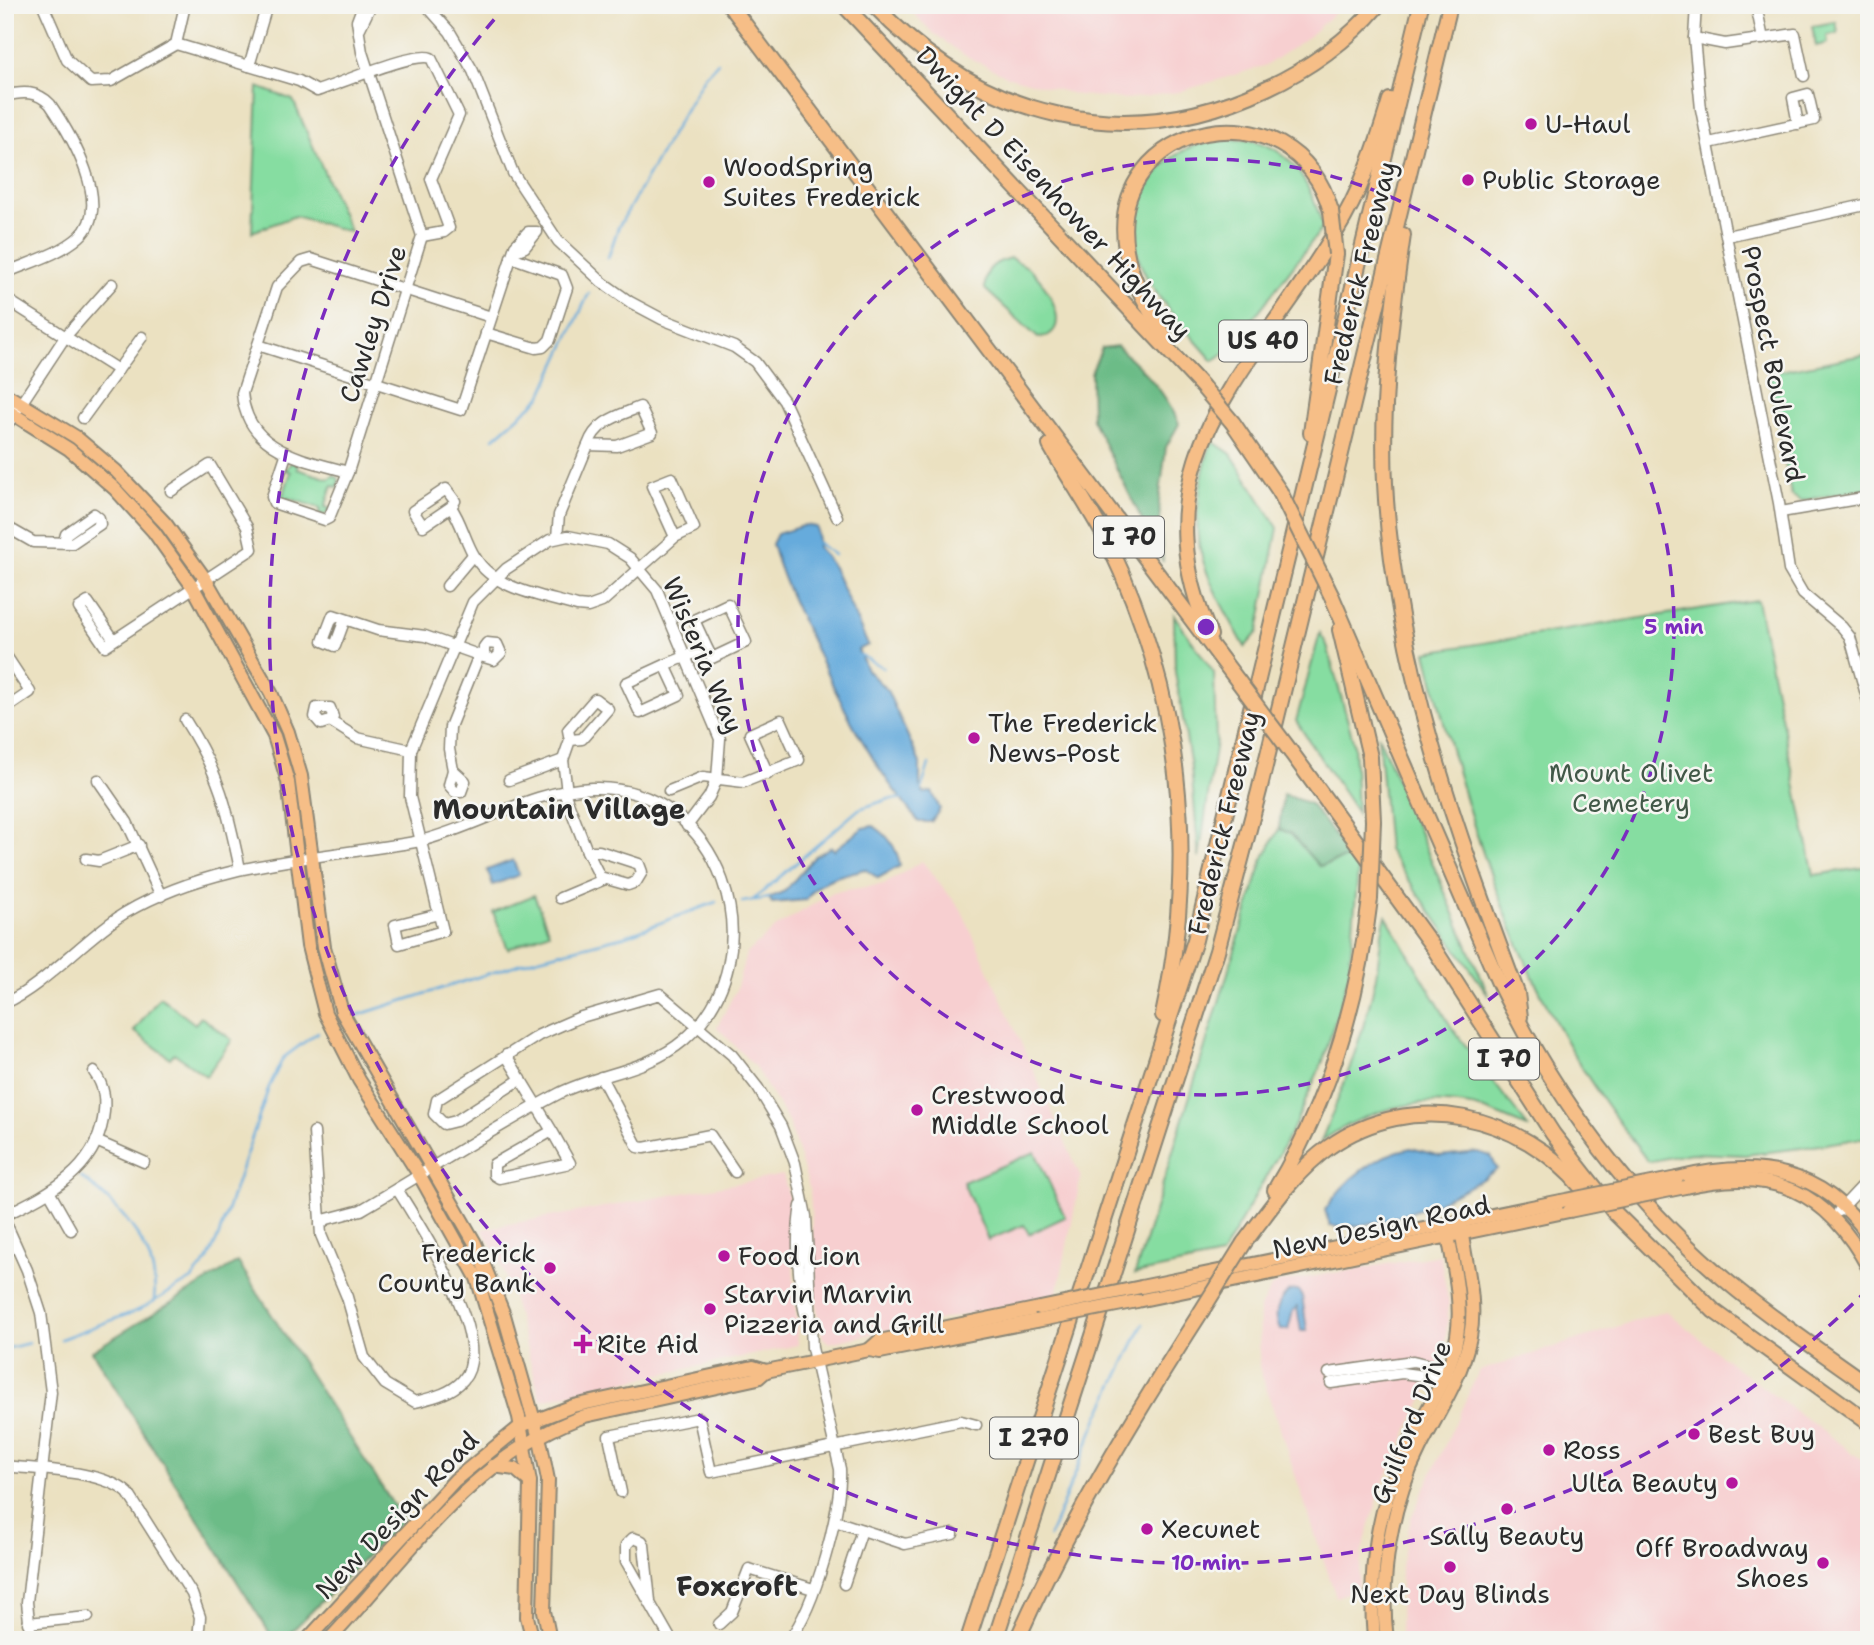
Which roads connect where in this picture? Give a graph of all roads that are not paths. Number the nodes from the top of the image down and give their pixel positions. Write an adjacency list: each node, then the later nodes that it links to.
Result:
1 (43, 5): 20 (street)
2 (185, 5): 20 (street)
3 (267, 5): 21 (street)
4 (363, 5): 16 (street, Cawley Drive)
5 (372, 5): 16 (street)
6 (426, 5): 29 (street)
7 (730, 5): 45 (highway, I 70)
8 (844, 5): 42 (highway, Dwight D Eisenhower Highway / I 70)
9 (874, 5): 17 (highway)
10 (1371, 5): 17 (highway)
11 (1378, 5): 17 (highway)
12 (1420, 5): 63 (highway, Frederick Freeway); 77 (highway, US 40)
13 (1450, 5): 27 (highway, Frederick Freeway)
14 (1696, 5): 18 (street, Prospect Boulevard)
15 (1756, 5): 19 (street)
16 (360, 27): 22 (street, Cawley Drive)
17 (1349, 35)
18 (1694, 38): 19 (street); 26 (street, Prospect Boulevard)
19 (1763, 39): 23 (street)
20 (176, 44): 21 (street)
21 (249, 65): 22 (street)
22 (368, 72): 30 (street, Cawley Drive); 30 (street)
23 (1804, 76)
24 (5, 96): 33 (street)
25 (1798, 124): 26 (street)
26 (1709, 143): 31 (street, Prospect Boulevard)
27 (1416, 148): 106 (highway); 175 (highway, Frederick Freeway)
28 (1869, 204): 31 (street)
29 (541, 229): 32 (street); 57 (street)
30 (422, 236): 35 (street, Cawley Drive)
31 (1727, 236): 56 (street, Prospect Boulevard)
32 (513, 254): 37 (street); 38 (street)
33 (5, 273)
34 (113, 284): 39 (street)
35 (405, 289): 37 (street); 41 (street); 44 (street, Cawley Drive)
36 (6, 299): 39 (street)
37 (491, 317): 38 (street)
38 (486, 332): 44 (street)
39 (65, 337): 43 (street); 47 (street)
40 (142, 337): 43 (street)
41 (258, 345): 44 (street); 51 (street)
42 (1174, 355): 63 (highway, bridge); 69 (highway, Dwight D Eisenhower Highway / I 70, bridge)
43 (118, 370): 48 (street)
44 (376, 383): 52 (street, Cawley Drive)
45 (1019, 392): 77 (highway, I 70); 111 (highway)
46 (5, 394): 47 (main road)
47 (13, 409): 49 (street); 66 (main road); 68 (main road)
48 (83, 418)
49 (5, 428)
50 (588, 445): 50 (street); 59 (street)
51 (286, 455): 52 (street); 52 (street, Cawley Drive)
52 (348, 472)
53 (171, 491): 66 (street)
54 (1869, 497): 56 (street)
55 (451, 507): 62 (street)
56 (1781, 512): 78 (street, Prospect Boulevard)
57 (837, 517)
58 (5, 526): 61 (street)
59 (557, 537): 64 (street, Wisteria Way); 65 (street)
60 (675, 537): 60 (street); 64 (street)
61 (64, 541)
62 (473, 555): 65 (street); 67 (street)
63 (1290, 555): 111 (highway, Frederick Freeway)
64 (640, 568): 65 (street); 75 (street, Wisteria Way)
65 (495, 578): 72 (street)
66 (206, 580): 68 (street); 96 (main road)
67 (447, 586)
68 (193, 587): 71 (street); 98 (main road)
69 (1332, 597): 106 (highway, I 70); 133 (highway, bridge)
70 (345, 620): 72 (street)
71 (114, 640)
72 (454, 646): 83 (street); 85 (street)
73 (708, 648): 73 (street); 75 (street)
74 (5, 654): 79 (street)
75 (686, 658): 76 (street); 87 (street, Wisteria Way)
76 (665, 665): 76 (street)
77 (1238, 681): 138 (highway, I 70, bridge)
78 (1869, 705)
79 (5, 709)
80 (185, 720): 99 (street)
81 (330, 721): 83 (street)
82 (569, 740): 84 (street)
83 (411, 750): 93 (street)
84 (563, 760): 89 (street); 91 (street)
85 (453, 770)
86 (768, 774): 86 (street); 87 (street)
87 (717, 779): 90 (street); 92 (street, Wisteria Way)
88 (97, 780): 94 (street)
89 (509, 780)
90 (669, 790)
91 (566, 792): 92 (street); 93 (street); 95 (street)
92 (687, 826): 105 (street)
93 (420, 841): 96 (street); 103 (street)
94 (139, 845): 97 (street); 101 (street)
95 (587, 851): 100 (street); 100 (street)
96 (313, 857): 98 (street); 117 (main road)
97 (86, 859)
98 (298, 859): 99 (street); 119 (main road)
99 (240, 869): 101 (street)
100 (604, 879): 102 (street)
101 (161, 896): 104 (street)
102 (561, 898)
103 (439, 914): 103 (street)
104 (5, 1003)
105 (699, 1026): 107 (street); 109 (street); 139 (street)
106 (1521, 1029): 143 (highway, I 70)
107 (506, 1055): 110 (street); 110 (street)
108 (94, 1072): 115 (street)
109 (601, 1077): 112 (street); 118 (street)
110 (521, 1079): 112 (street)
111 (1143, 1105): 174 (highway, I 270)
112 (538, 1106): 113 (street); 117 (street)
113 (552, 1131): 113 (street)
114 (314, 1132): 128 (street)
115 (96, 1141): 116 (street); 123 (street)
116 (144, 1162)
117 (432, 1168): 119 (street); 136 (main road)
118 (735, 1172)
119 (420, 1176): 122 (street); 134 (main road)
120 (1869, 1179): 124 (street)
121 (1681, 1182): 124 (main road, New Design Road); 126 (main road, New Design Road); 129 (main road, New Design Road, bridge)
122 (397, 1189): 128 (street); 128 (street)
123 (50, 1193): 125 (street); 130 (street)
124 (1845, 1205): 126 (street); 132 (main road, New Design Road)
125 (5, 1214)
126 (1834, 1216): 135 (main road, New Design Road)
127 (5, 1221): 152 (street)
128 (320, 1224)
129 (1461, 1227): 131 (main road, New Design Road); 141 (main road, Guilford Drive)
130 (71, 1230)
131 (1447, 1230): 137 (main road, New Design Road, bridge); 137 (main road, New Design Road, bridge); 141 (main road, Guilford Drive)
132 (1869, 1237)
133 (1244, 1243): 138 (highway); 176 (highway, bridge)
134 (464, 1254): 136 (main road); 144 (main road)
135 (1869, 1269)
136 (504, 1315): 144 (main road)
137 (1038, 1315): 139 (main road, New Design Road)
138 (1750, 1339): 145 (highway, I 70)
139 (815, 1360): 140 (main road, New Design Road); 149 (street)
140 (766, 1371): 144 (main road, New Design Road); 147 (main road, New Design Road)
141 (1452, 1377): 142 (street); 167 (main road, Guilford Drive)
142 (1330, 1378)
143 (1869, 1386)
144 (527, 1423): 147 (main road); 148 (main road); 162 (main road, New Design Road)
145 (1869, 1423)
146 (976, 1425): 149 (street)
147 (538, 1437): 148 (main road, New Design Road); 172 (main road)
148 (525, 1443): 151 (main road, New Design Road); 153 (main road)
149 (835, 1444): 154 (street); 155 (street)
150 (5, 1466): 152 (street)
151 (493, 1466): 153 (main road); 165 (main road, New Design Road)
152 (43, 1471): 163 (street); 169 (street)
153 (530, 1482): 171 (main road)
154 (621, 1492)
155 (835, 1521): 156 (street); 159 (street)
156 (862, 1530): 157 (street); 158 (street)
157 (953, 1534)
158 (844, 1584)
159 (813, 1589): 164 (street); 166 (street)
160 (650, 1601): 160 (street); 173 (street)
161 (88, 1617): 163 (street)
162 (325, 1621): 165 (main road); 170 (main road, New Design Road)
163 (28, 1623): 168 (street)
164 (719, 1624)
165 (332, 1637)
166 (794, 1638)
167 (1378, 1639)
168 (31, 1640)
169 (198, 1640)
170 (307, 1640)
171 (533, 1640)
172 (550, 1640)
173 (671, 1640)
174 (968, 1640)
175 (995, 1640)
176 (1017, 1640)

